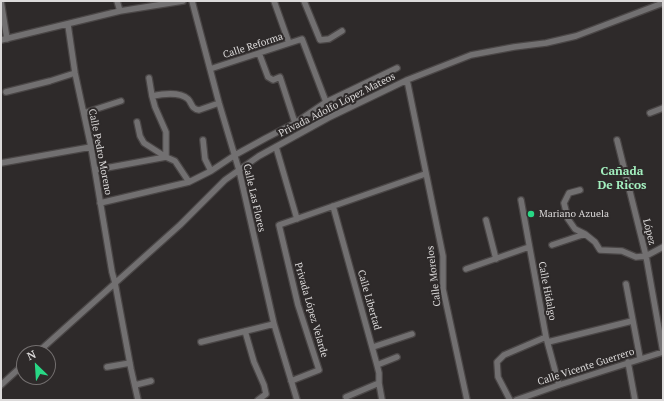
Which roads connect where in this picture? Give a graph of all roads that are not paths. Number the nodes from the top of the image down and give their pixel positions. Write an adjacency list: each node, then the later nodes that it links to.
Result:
1 (1, 1): 11 (street)
2 (117, 1): 8 (street)
3 (182, 1): 8 (street)
4 (192, 1): 15 (street, Calle Las Flores)
5 (274, 1): 12 (street)
6 (304, 1): 10 (street)
7 (663, 3): 18 (street, Privada Adolfo López Mateos)
8 (120, 11): 9 (street)
9 (68, 25): 11 (street); 16 (street, Calle Pedro Moreno)
10 (342, 31)
11 (4, 40)
12 (289, 43): 13 (street, Calle Reforma); 22 (street, Calle Reforma)
13 (259, 53): 15 (street, Calle Reforma); 28 (street)
14 (397, 68): 22 (street)
15 (210, 69): 23 (street, Calle Las Flores)
16 (75, 73): 19 (street); 25 (street, Calle Pedro Moreno)
17 (149, 78): 20 (street)
18 (407, 80): 32 (street, Privada Adolfo López Mateos); 39 (street, Calle Morelos)
19 (6, 92)
20 (152, 96): 23 (street); 34 (street)
21 (121, 102): 25 (street)
22 (326, 102): 28 (street)
23 (219, 103): 33 (street, Calle Las Flores)
24 (663, 108): 26 (street)
25 (84, 113): 31 (street, Calle Pedro Moreno)
26 (650, 113)
27 (137, 122): 34 (street)
28 (295, 123): 33 (street)
29 (203, 140): 38 (street)
30 (617, 140): 51 (street, López)
31 (91, 147): 35 (street); 37 (street, Calle Pedro Moreno)
32 (276, 147): 36 (street, Privada Adolfo López Mateos); 45 (street)
33 (235, 156): 36 (street, Calle Las Flores); 38 (street)
34 (166, 157): 37 (street); 40 (street)
35 (1, 163)
36 (238, 168): 54 (street, Privada Adolfo López Mateos); 57 (street, Calle Las Flores)
37 (95, 170): 43 (street, Calle Pedro Moreno)
38 (211, 171): 40 (street)
39 (425, 174): 44 (street); 84 (street, Calle Morelos)
40 (189, 182): 43 (street)
41 (580, 190): 47 (street)
42 (521, 200): 49 (street, Calle Hidalgo)
43 (100, 203): 54 (street, Calle Pedro Moreno)
44 (333, 206): 45 (street); 63 (street, Calle Libertad)
45 (297, 219): 73 (street, Privada López Velarde)
46 (486, 220): 52 (street)
47 (585, 234): 48 (street); 51 (street)
48 (552, 245)
49 (529, 247): 52 (street); 60 (street, Calle Hidalgo)
50 (663, 247): 51 (street)
51 (646, 256): 64 (street, López)
52 (496, 259): 53 (street)
53 (466, 269)
54 (115, 283): 62 (street, Privada Adolfo López Mateos); 68 (street, Calle Pedro Moreno)
55 (626, 284): 56 (street)
56 (632, 320): 60 (street); 66 (street)
57 (274, 324): 58 (street); 73 (street, Calle Las Flores)
58 (245, 331): 61 (street); 81 (street)
59 (412, 334): 63 (street)
60 (547, 340): 76 (street, Calle Hidalgo); 85 (street)
61 (201, 342)
62 (46, 345)
63 (373, 347): 69 (street, Calle Libertad)
64 (663, 352): 66 (street, Calle Vicente Guerrero)
65 (397, 357): 69 (street)
66 (640, 358): 67 (street, Calle Vicente Guerrero)
67 (628, 362): 76 (street, Calle Vicente Guerrero); 87 (street)
68 (130, 363): 70 (street); 75 (street, Calle Pedro Moreno)
69 (377, 365): 74 (street, Calle Libertad)
70 (107, 367)
71 (16, 371): 77 (street)
72 (151, 380): 75 (street)
73 (291, 381): 82 (street, Calle Las Flores)
74 (378, 383): 78 (street); 83 (street, Calle Libertad)
75 (135, 384): 80 (street, Calle Pedro Moreno)
76 (559, 384): 79 (street, Calle Vicente Guerrero)
77 (1, 385)
78 (346, 397)
79 (524, 399): 86 (street, Calle Vicente Guerrero)
80 (138, 400)
81 (258, 400)
82 (297, 400)
83 (382, 400)
84 (467, 400)
85 (510, 400)
86 (516, 400)
87 (635, 400)

